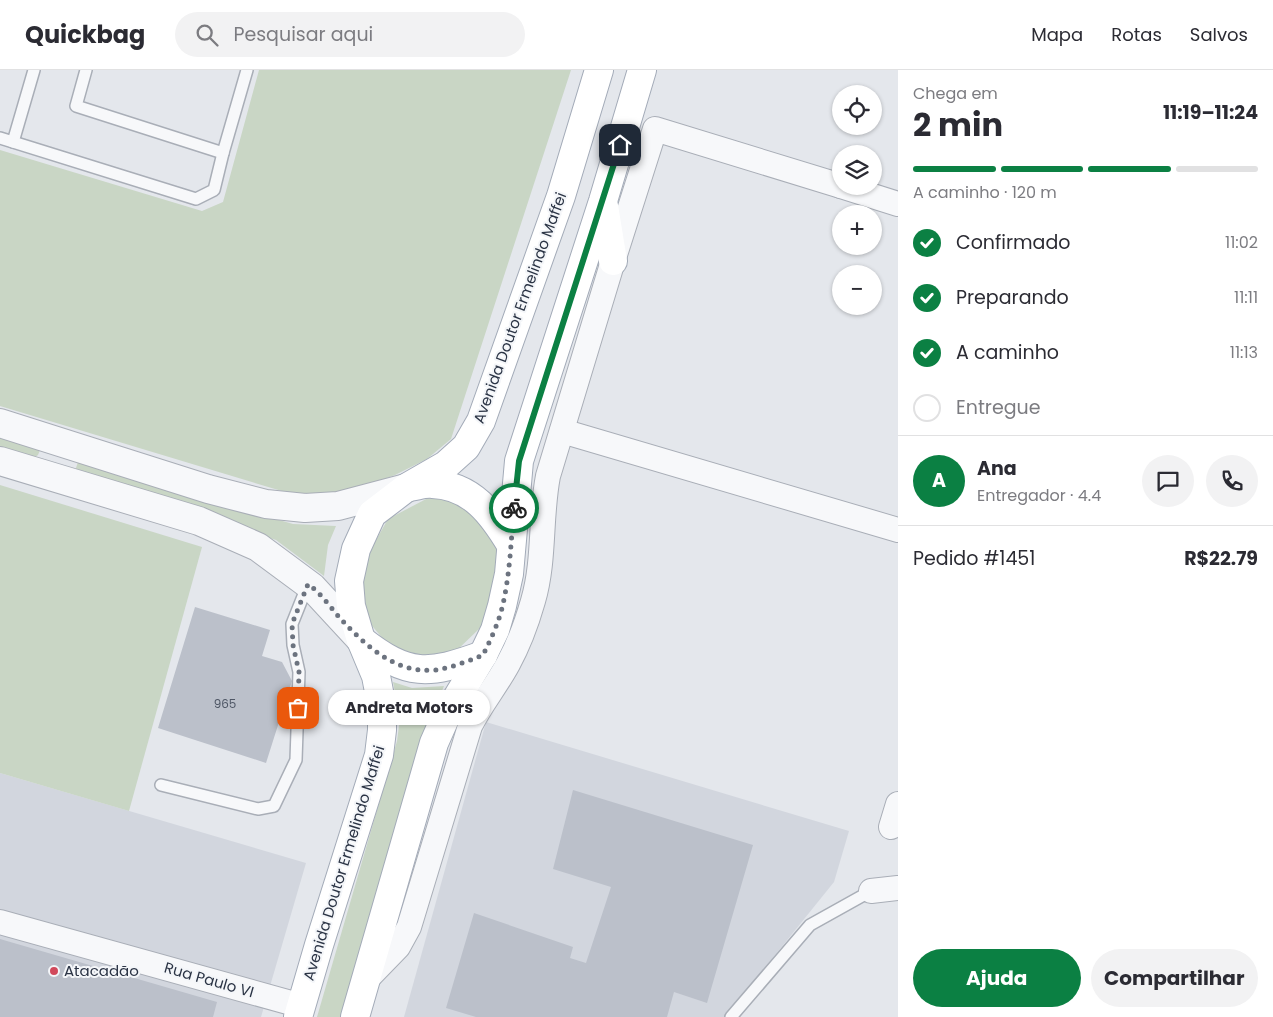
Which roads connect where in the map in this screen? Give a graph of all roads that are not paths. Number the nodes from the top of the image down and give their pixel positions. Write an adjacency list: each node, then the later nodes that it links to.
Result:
1 (34, 70): 7 (lane)
2 (86, 70): 8 (lane)
3 (247, 70): 8 (lane)
4 (599, 70): 19 (main road, Avenida Doutor Ermelindo Maffei)
5 (642, 70): 11 (main road)
6 (0, 138): 7 (lane)
7 (13, 142): 8 (lane)
8 (223, 153)
9 (832, 183): 13 (street)
10 (870, 195): 12 (street)
11 (603, 201): 13 (main road); 21 (main road)
12 (898, 204)
13 (613, 261): 15 (street)
14 (0, 423): 16 (street)
15 (562, 431): 20 (street); 31 (street)
16 (61, 442): 18 (street); 19 (street)
17 (0, 461): 18 (street)
18 (49, 476): 22 (street)
19 (406, 488): 21 (main road); 23 (main road, Avenida Doutor Ermelindo Maffei)
20 (898, 530)
21 (511, 545): 24 (main road)
22 (308, 584): 23 (street); 25 (lane)
23 (361, 640): 24 (main road); 32 (main road, Avenida Doutor Ermelindo Maffei)
24 (483, 655): 31 (main road)
25 (161, 785)
26 (898, 804): 27 (street)
27 (890, 828)
28 (898, 888): 29 (street)
29 (871, 891): 34 (lane)
30 (0, 922): 32 (street, Rua Paulo VI)
31 (366, 980): 33 (main road)
32 (300, 1012)
33 (355, 1017)
34 (731, 1017)

